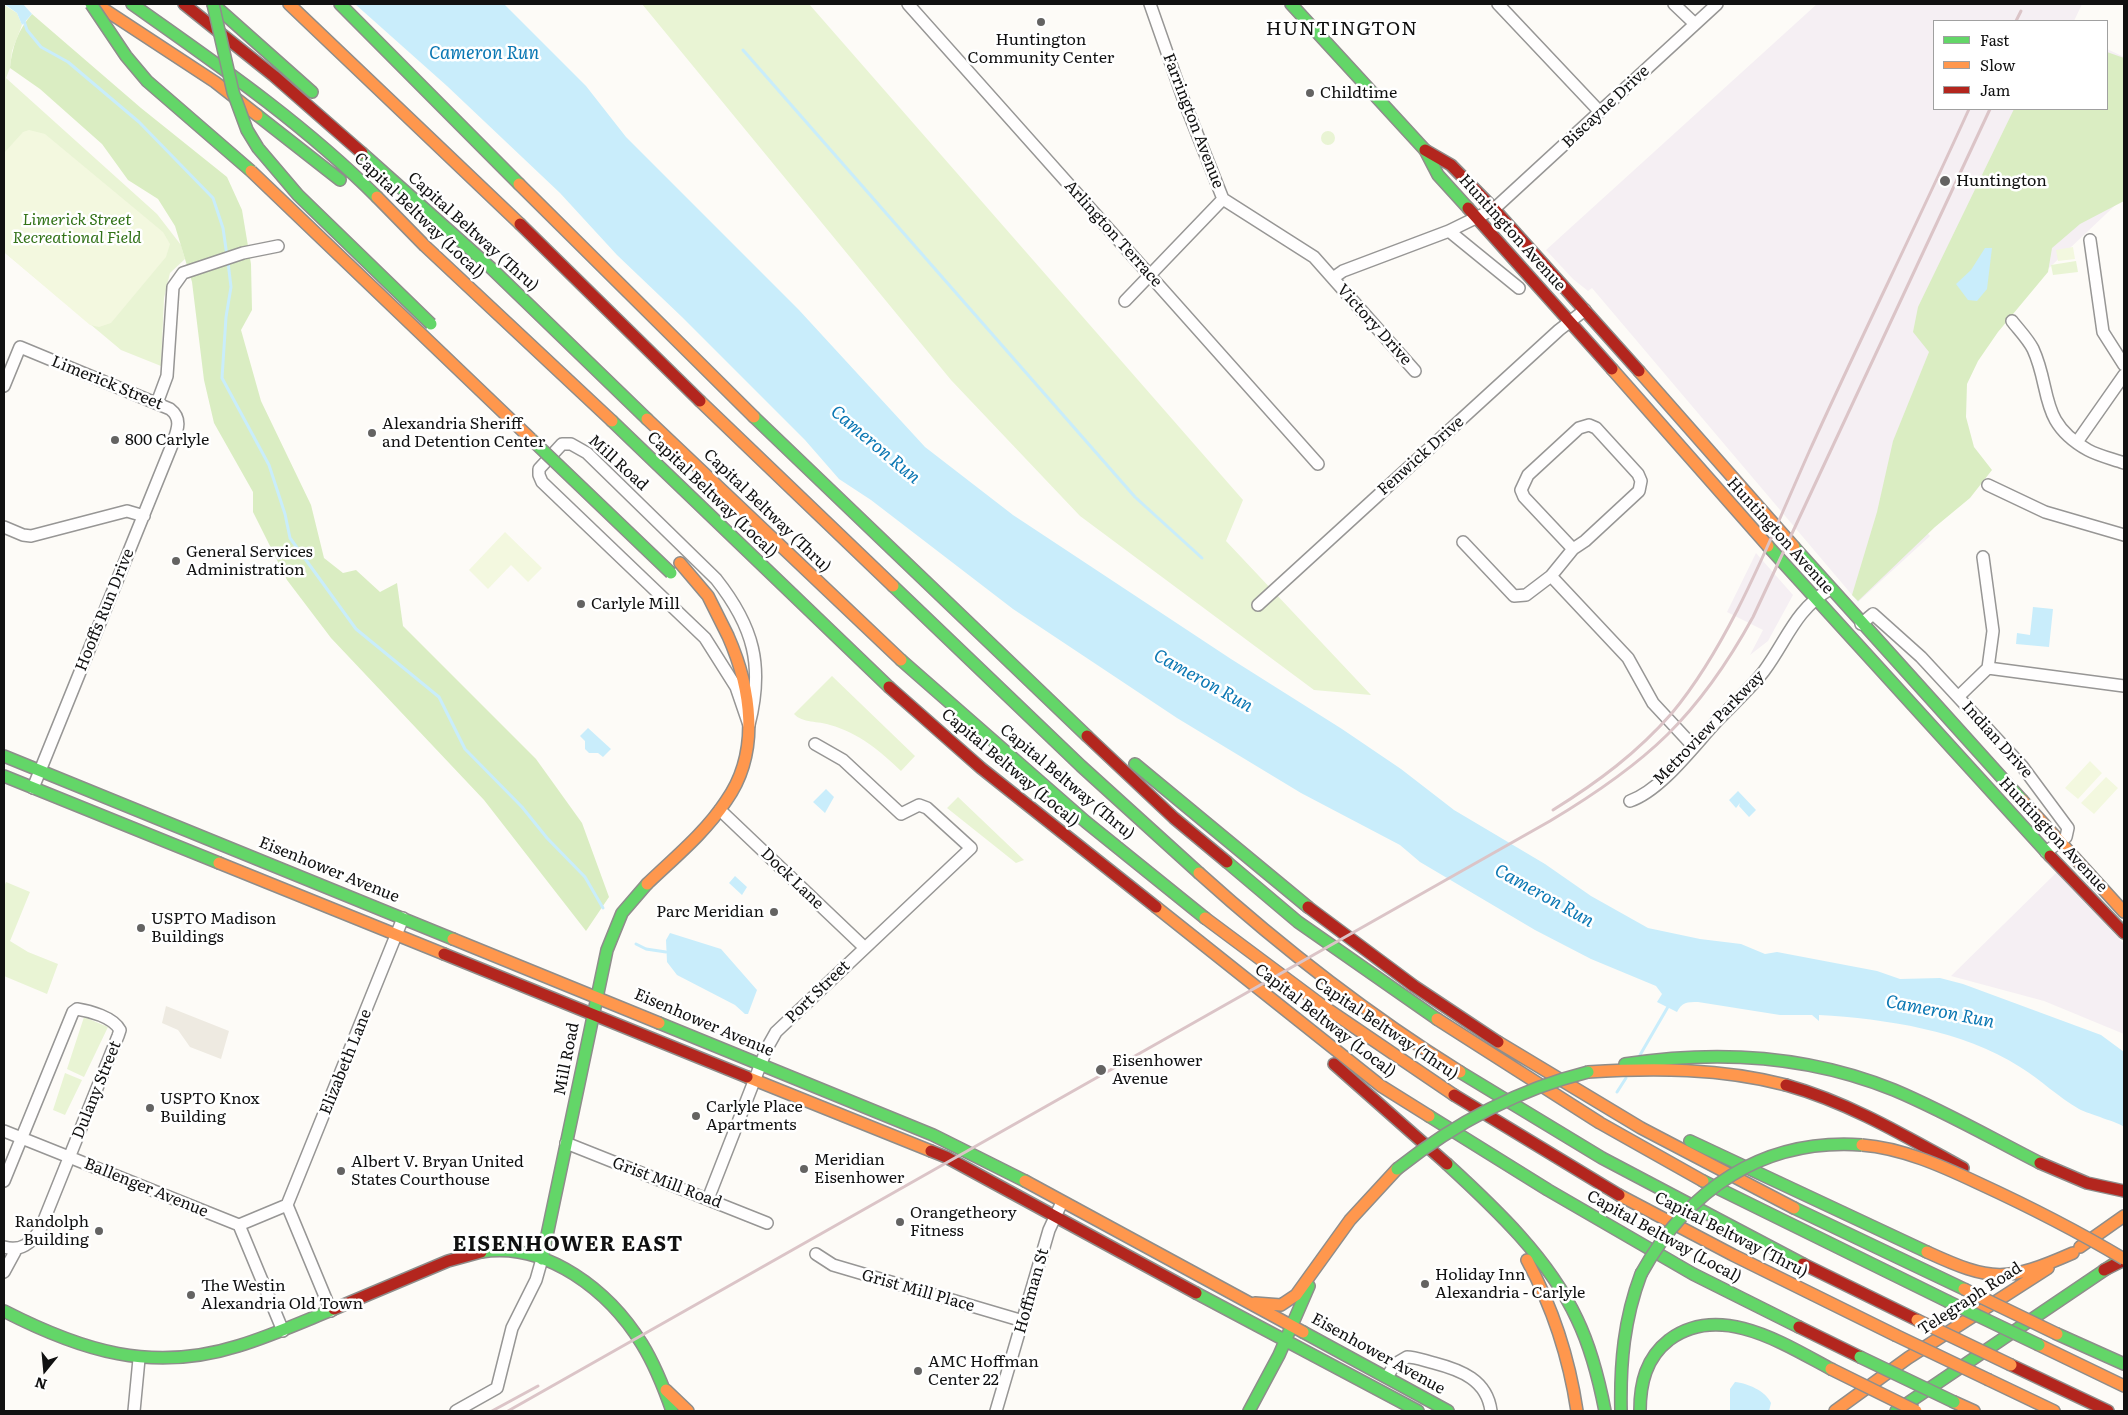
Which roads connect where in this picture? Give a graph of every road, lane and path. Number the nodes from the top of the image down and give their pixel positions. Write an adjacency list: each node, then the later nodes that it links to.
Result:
1 (91, 4): 60 (main road, bridge)
2 (96, 4): 25 (main road)
3 (132, 4): 25 (main road, Capital Beltway (Local))
4 (184, 4): 26 (main road, Capital Beltway (Thru))
5 (213, 4): 15 (main road); 34 (main road, bridge)
6 (289, 4): 144 (main road, Capital Beltway (Thru), bridge)
7 (340, 4): 62 (main road)
8 (908, 4): 27 (street, Arlington Terrace)
9 (1150, 4): 19 (street, Farrington Avenue)
10 (1292, 4): 18 (main road, Huntington Avenue)
11 (1498, 4): 16 (street)
12 (1674, 4): 14 (street)
13 (1717, 4): 14 (street, Biscayne Drive)
14 (1695, 24): 16 (street, Biscayne Drive)
15 (321, 100)
16 (1600, 112): 20 (street, Biscayne Drive)
17 (364, 139): 26 (main road)
18 (1425, 150): 20 (main road, Huntington Avenue); 21 (main road, Huntington Avenue)
19 (1223, 199): 27 (street); 28 (street, Farrington Avenue)
20 (1494, 209): 21 (street); 31 (main road, Huntington Avenue)
21 (1477, 217): 22 (street); 33 (main road, Huntington Avenue)
22 (1449, 231): 28 (street); 29 (street)
23 (2090, 240): 35 (street)
24 (278, 246): 39 (street)
25 (425, 246): 84 (main road, Capital Beltway (Local))
26 (486, 263): 143 (main road, Capital Beltway (Thru), bridge)
27 (1150, 275): 30 (street); 45 (street, Arlington Terrace)
28 (1332, 278): 36 (street, Victory Drive)
29 (1519, 288)
30 (1125, 301)
31 (1585, 310): 33 (street, Fenwick Drive); 55 (main road, Huntington Avenue)
32 (2012, 321): 42 (street)
33 (1570, 322): 57 (main road, Huntington Avenue); 58 (street, Fenwick Drive)
34 (439, 331)
35 (2124, 365)
36 (1415, 371)
37 (2124, 375): 42 (street)
38 (4, 386): 39 (street, Limerick Street)
39 (157, 403): 40 (street, Limerick Street)
40 (178, 431): 47 (street, Hooffs Run Drive)
41 (552, 440): 43 (main road)
42 (2077, 442): 44 (street)
43 (566, 454)
44 (2124, 463)
45 (1318, 464)
46 (1988, 485): 49 (street)
47 (144, 516): 48 (street); 69 (street, Hooffs Run Drive)
48 (4, 527)
49 (2124, 534)
50 (1463, 542): 54 (street)
51 (1573, 549): 51 (street); 54 (street)
52 (1983, 557): 61 (street)
53 (676, 559): 60 (main road, Mill Road)
54 (1551, 576): 67 (street)
55 (1819, 576): 56 (main road, Huntington Avenue); 57 (street)
56 (1830, 589): 57 (street, Metroview Parkway); 59 (main road, Huntington Avenue)
57 (1815, 598): 67 (street, Metroview Parkway); 75 (main road, Huntington Avenue)
58 (1258, 605)
59 (1862, 624): 64 (street, Indian Drive); 74 (main road, Huntington Avenue)
60 (728, 636): 65 (main road, Mill Road)
61 (1988, 668): 63 (street); 64 (street, Indian Drive)
62 (1018, 671): 85 (main road); 122 (main road, bridge)
63 (2122, 685)
64 (1958, 697): 74 (street, Indian Drive)
65 (749, 726): 65 (street, Mill Road); 73 (main road, Mill Road)
66 (815, 744): 81 (street, Port Street)
67 (1693, 746): 72 (street, Metroview Parkway)
68 (4, 756): 69 (main road, Eisenhower Avenue)
69 (40, 771): 71 (street, Hooffs Run Drive); 77 (main road, Eisenhower Avenue)
70 (4, 776): 71 (main road, Eisenhower Avenue)
71 (33, 788): 80 (main road, Eisenhower Avenue)
72 (1630, 801)
73 (720, 810): 81 (street, Dock Lane); 82 (main road, Mill Road)
74 (2062, 841): 75 (street); 76 (main road, Huntington Avenue)
75 (2046, 852): 78 (main road, Huntington Avenue)
76 (2124, 911): 78 (street)
77 (403, 918): 80 (street, Elizabeth Lane); 82 (main road, Eisenhower Avenue)
78 (2112, 920): 79 (main road, Huntington Avenue)
79 (2124, 933)
80 (397, 934): 83 (main road, Eisenhower Avenue); 97 (street, Elizabeth Lane)
81 (864, 948): 86 (street, Port Street)
82 (596, 996): 83 (main road, Mill Road); 86 (main road, Eisenhower Avenue)
83 (593, 1013): 88 (main road, Eisenhower Avenue); 91 (main road, Mill Road)
84 (1313, 1033): 99 (main road); 124 (main road, Capital Beltway (Local), bridge)
85 (1529, 1062): 106 (main road); 120 (main road, bridge)
86 (761, 1064): 88 (street, Port Street); 96 (main road, Eisenhower Avenue)
87 (1588, 1072): 94 (main road); 98 (main road, bridge); 110 (main road, bridge)
88 (756, 1081): 95 (street, Port Street); 101 (main road, Eisenhower Avenue)
89 (4, 1131): 90 (street, Ballenger Avenue)
90 (21, 1138): 92 (street, Ballenger Avenue); 92 (street, Dulany Street); 93 (street, Dulany Street)
91 (566, 1143): 95 (street, Grist Mill Road); 108 (main road, Mill Road)
92 (70, 1158): 103 (street, Ballenger Avenue); 105 (street, Dulany Street)
93 (4, 1181)
94 (2124, 1191)
95 (708, 1199): 102 (street, Grist Mill Road)
96 (1062, 1202): 101 (street, Hoffman St); 112 (main road, Eisenhower Avenue)
97 (287, 1205): 103 (street); 114 (street)
98 (2034, 1209): 109 (main road, bridge); 136 (main road, bridge)
99 (1498, 1213): 134 (main road); 135 (main road)
100 (2124, 1216): 106 (main road, Telegraph Road)
101 (1055, 1217): 115 (street, Hoffman St); 118 (main road, Eisenhower Avenue)
102 (767, 1223)
103 (238, 1225): 117 (street)
104 (4, 1247): 105 (street)
105 (17, 1248): 111 (street, Dulany Street)
106 (2073, 1252): 138 (main road, Telegraph Road)
107 (816, 1254): 115 (street, Grist Mill Place)
108 (542, 1259): 114 (main road); 123 (main road); 126 (street)
109 (2124, 1259): 139 (main road)
110 (1317, 1266): 112 (main road); 116 (main road)
111 (4, 1272)
112 (1232, 1295): 116 (main road, Eisenhower Avenue)
113 (4, 1311): 119 (main road)
114 (331, 1311): 117 (main road)
115 (1023, 1321): 129 (street, Hoffman St)
116 (1292, 1326): 118 (main road); 121 (main road, Eisenhower Avenue)
117 (283, 1331): 119 (main road)
118 (1285, 1342): 130 (main road); 131 (main road, Eisenhower Avenue)
119 (139, 1359): 125 (street)
120 (2124, 1364)
121 (1387, 1377): 132 (main road, Eisenhower Avenue); 133 (street)
122 (2124, 1386)
123 (666, 1390): 127 (main road); 128 (main road)
124 (1954, 1402): 141 (main road); 142 (main road, Capital Beltway (Local))
125 (134, 1411)
126 (456, 1411)
127 (672, 1411)
128 (688, 1411)
129 (996, 1411)
130 (1249, 1411)
131 (1418, 1411)
132 (1448, 1411)
133 (1491, 1411)
134 (1576, 1411)
135 (1605, 1411)
136 (1621, 1411)
137 (1640, 1411): 140 (main road, bridge)
138 (1835, 1411)
139 (1896, 1411)
140 (1916, 1411)
141 (1967, 1411)
142 (1974, 1411)
143 (2054, 1411)
144 (2108, 1411)

